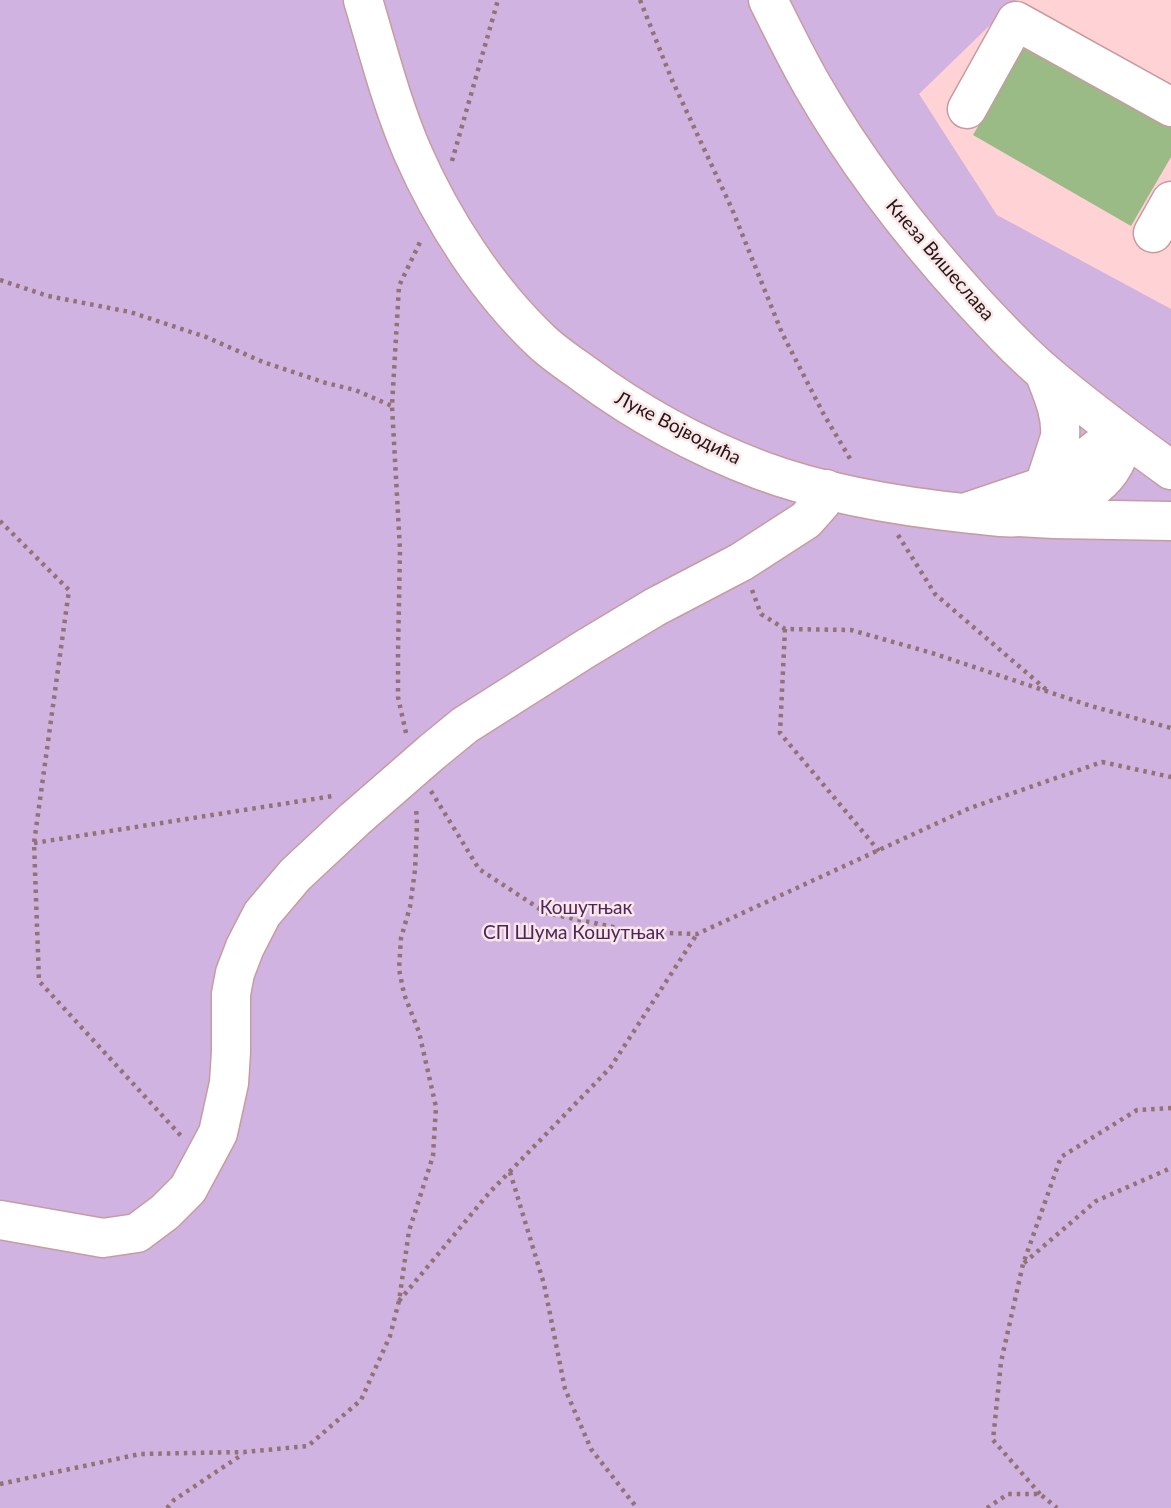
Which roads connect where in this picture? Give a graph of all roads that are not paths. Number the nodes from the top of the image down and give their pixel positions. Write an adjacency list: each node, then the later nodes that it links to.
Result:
1 (363, 0): 9 (street, Луке Војводића)
2 (768, 0): 5 (street, Кнеза Вишеслава)
3 (1171, 107): 4 (street)
4 (967, 109)
5 (1044, 372): 6 (street, Кнеза Вишеслава); 8 (street)
6 (1123, 436): 7 (street, Кнеза Вишеслава); 8 (street, Луке Војводића); 11 (street, Луке Војводића)
7 (1171, 470)
8 (1044, 486): 10 (street, Луке Војводића)
9 (825, 489): 10 (street, Луке Војводића); 13 (street)
10 (964, 513): 11 (street, Луке Војводића)
11 (1019, 517): 12 (street)
12 (1171, 521)
13 (0, 1220)

